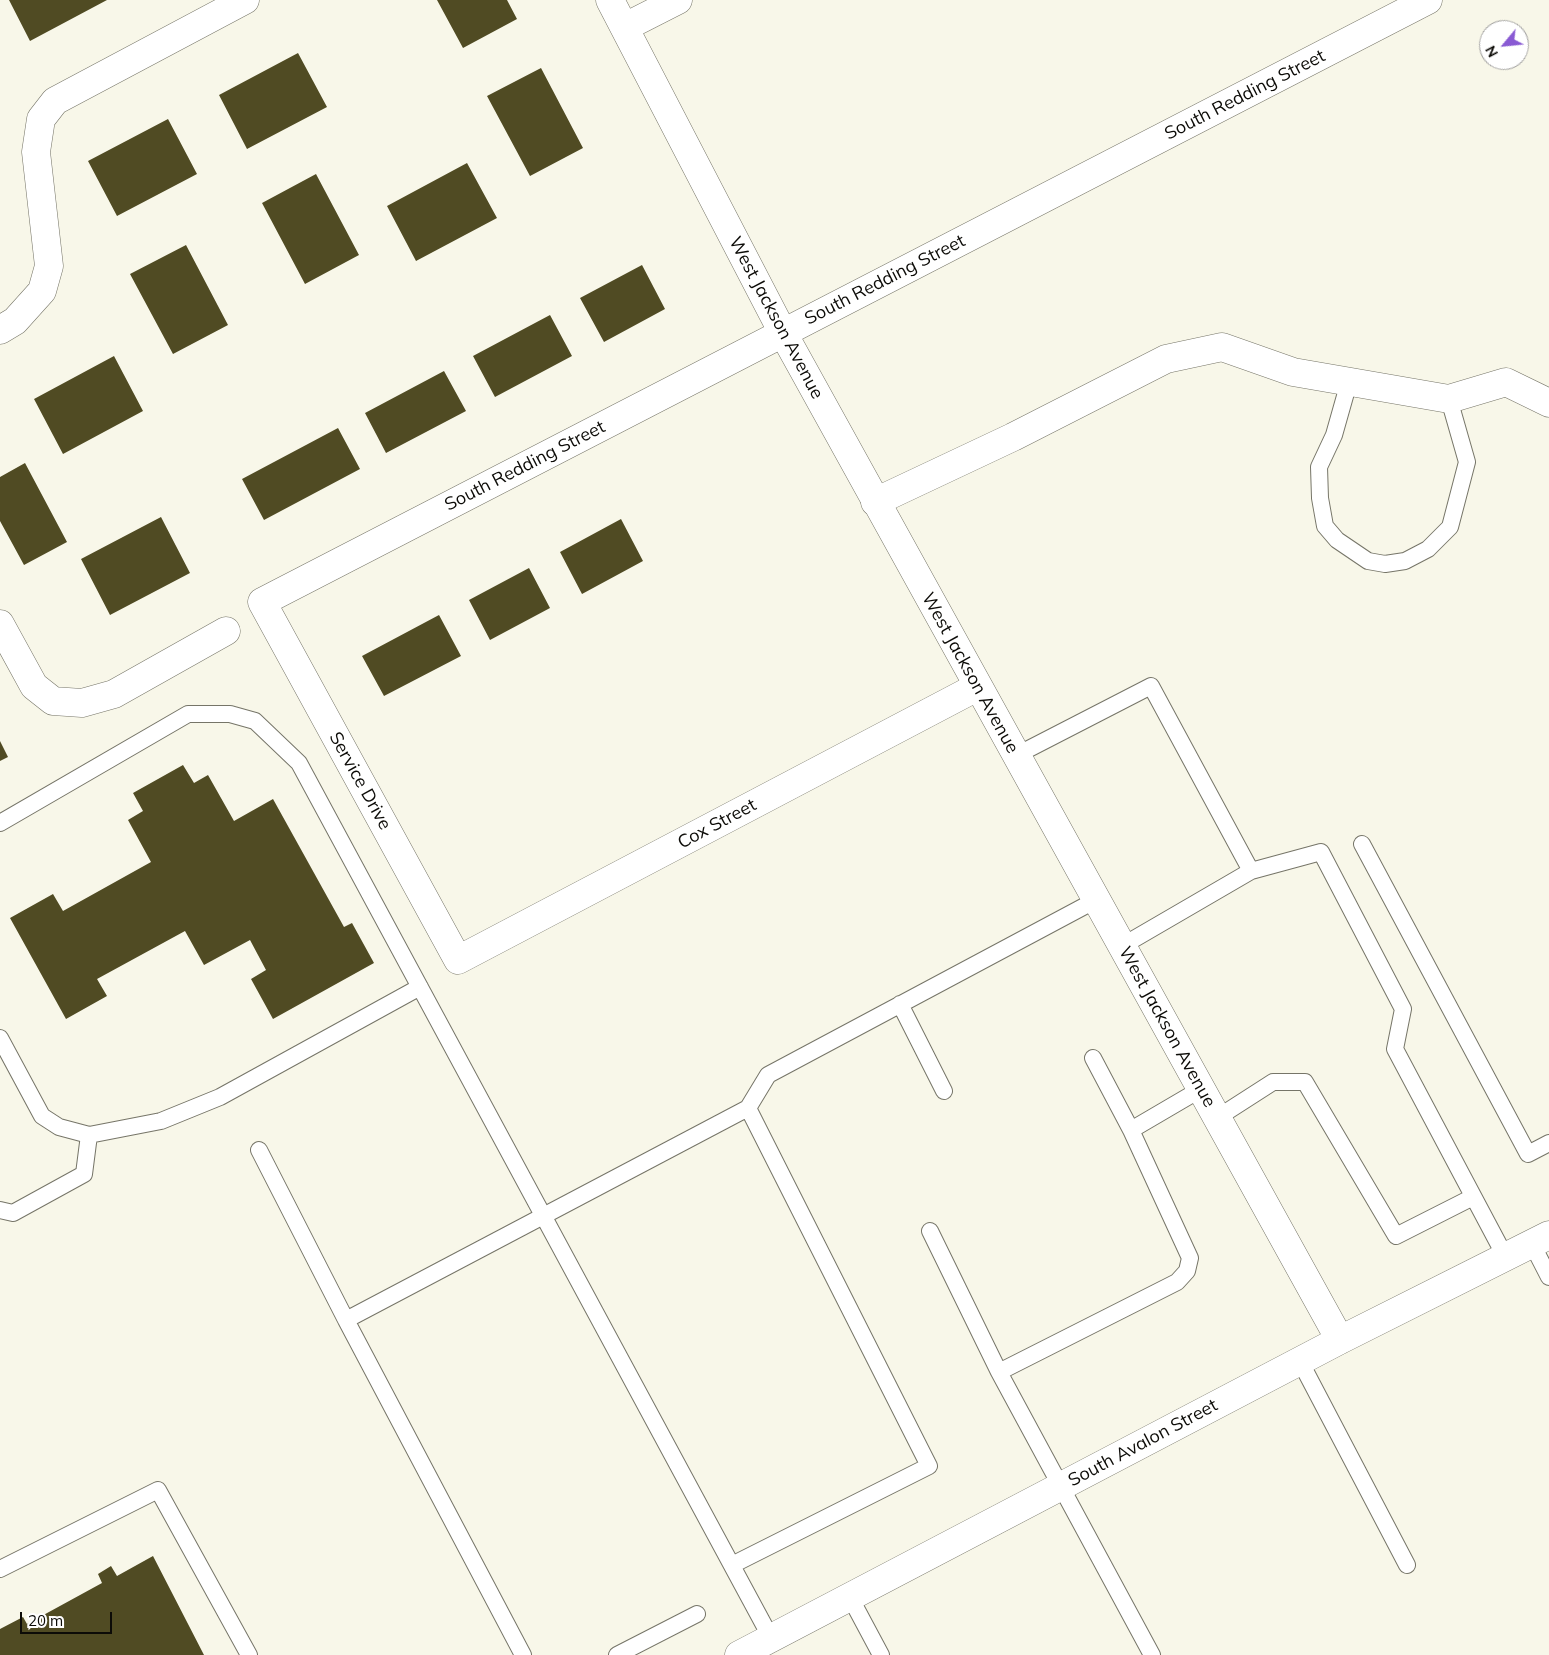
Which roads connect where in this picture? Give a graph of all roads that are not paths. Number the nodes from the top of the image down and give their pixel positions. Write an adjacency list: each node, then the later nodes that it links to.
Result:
1 (245, 0): 6 (street)
2 (610, 0): 5 (street, West Jackson Avenue)
3 (678, 0): 5 (street)
4 (1428, 0): 7 (street, South Redding Street)
5 (625, 27): 7 (street, West Jackson Avenue)
6 (0, 330)
7 (783, 333): 11 (street, West Jackson Avenue); 12 (street, South Redding Street)
8 (1349, 382): 9 (street); 9 (lane); 11 (street)
9 (1449, 399): 10 (street)
10 (1549, 403)
11 (876, 502): 15 (street, West Jackson Avenue)
12 (262, 602): 22 (street, Service Drive)
13 (0, 624): 14 (street)
14 (226, 631)
15 (977, 687): 16 (street, West Jackson Avenue); 22 (street, Cox Street)
16 (1015, 756): 19 (lane); 20 (street, West Jackson Avenue)
17 (0, 824): 23 (lane)
18 (1362, 844): 33 (lane)
19 (1251, 871): 21 (lane); 35 (lane)
20 (1096, 900): 21 (street, West Jackson Avenue); 24 (lane)
21 (1122, 946): 27 (street, West Jackson Avenue)
22 (458, 960)
23 (420, 987): 32 (lane); 37 (lane)
24 (900, 1004): 28 (lane); 29 (lane)
25 (0, 1038): 32 (lane)
26 (1093, 1058): 31 (lane)
27 (1201, 1089): 30 (street, West Jackson Avenue); 31 (lane)
28 (944, 1091)
29 (748, 1108): 37 (lane); 47 (lane)
30 (1217, 1118): 35 (lane); 43 (street, West Jackson Avenue)
31 (1131, 1130): 45 (lane)
32 (89, 1135): 36 (lane)
33 (1549, 1143)
34 (259, 1150): 42 (lane)
35 (1473, 1197): 40 (lane)
36 (0, 1210)
37 (543, 1215): 42 (lane); 47 (lane)
38 (930, 1231): 45 (lane)
39 (1540, 1240): 40 (street, South Avalon Street); 41 (lane)
40 (1506, 1258): 43 (street, South Avalon Street)
41 (1549, 1277)
42 (346, 1320): 54 (lane)
43 (1340, 1340): 44 (street, South Avalon Street)
44 (1300, 1361): 46 (street, South Avalon Street); 48 (lane)
45 (999, 1372): 46 (lane)
46 (1062, 1486): 50 (street, South Avalon Street); 58 (lane)
47 (732, 1565): 52 (lane)
48 (1407, 1565)
49 (0, 1569): 53 (lane)
50 (850, 1597): 52 (street, South Avalon Street); 57 (lane)
51 (697, 1614): 55 (lane)
52 (772, 1638): 56 (street, South Avalon Street)
53 (249, 1655)
54 (524, 1655)
55 (617, 1655)
56 (739, 1655)
57 (881, 1655)
58 (1152, 1655)

